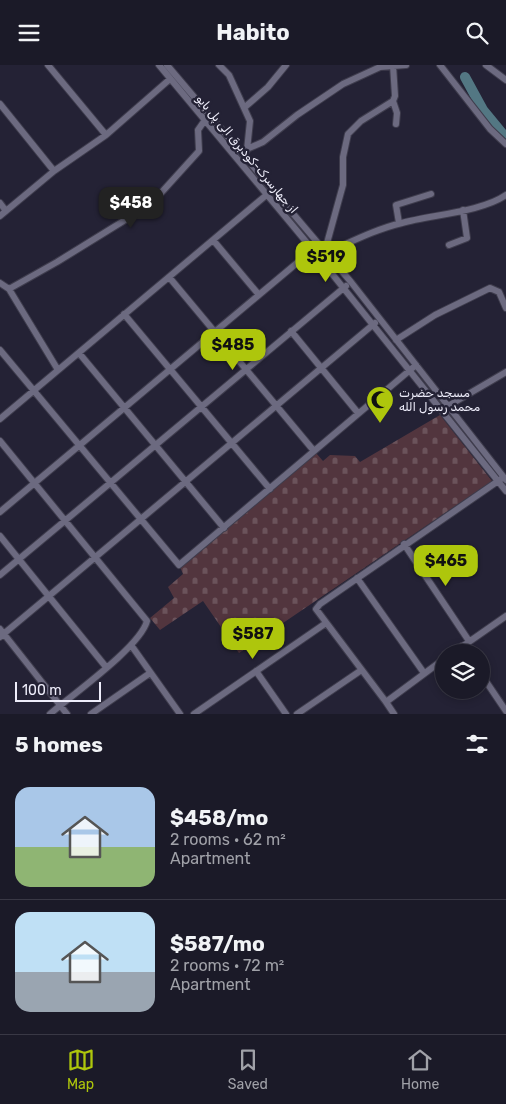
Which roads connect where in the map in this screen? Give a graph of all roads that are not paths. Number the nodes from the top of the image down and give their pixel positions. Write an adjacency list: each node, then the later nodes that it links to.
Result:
1 (48, 65): 17 (street)
2 (159, 65): 10 (street, از جهارسرک-کودبرق الی پل بایو)
3 (167, 65): 19 (street, از جهارسرک-کودبرق الی پل بایو)
4 (219, 65): 14 (street)
5 (286, 65): 14 (street)
6 (393, 65): 7 (street); 12 (street); 19 (street)
7 (406, 65)
8 (440, 65): 18 (street)
9 (491, 66): 11 (street)
10 (170, 79): 15 (street, از جهارسرک-کودبرق الی پل بایو); 17 (street)
11 (506, 80)
12 (393, 101): 16 (street); 33 (street)
13 (0, 104): 20 (street)
14 (245, 107): 19 (street)
15 (205, 120): 21 (street, از جهارسرک-کودبرق الی پل بایو); 39 (street)
16 (396, 124)
17 (106, 135): 20 (street)
18 (506, 144)
19 (244, 151): 21 (street, از جهارسرک-کودبرق الی پل بایو)
20 (54, 171): 26 (street)
21 (270, 192): 29 (street); 30 (street, از جهارسرک-کودبرق الی پل بایو); 32 (street, از جهارسرک-کودبرق الی پل بایو)
22 (431, 194): 28 (street)
23 (506, 195): 25 (street)
24 (0, 203): 26 (street)
25 (464, 210): 28 (street); 31 (street)
26 (6, 211): 27 (street)
27 (0, 216)
28 (399, 223): 33 (street)
29 (213, 240): 35 (street); 40 (street)
30 (319, 245): 32 (street); 33 (street, از جهارسرک-کودبرق الی پل بایو)
31 (449, 245)
32 (313, 250): 34 (street, از جهارسرک-کودبرق الی پل بایو); 40 (street)
33 (326, 253): 34 (street); 36 (street, از جهارسرک-کودبرق الی پل بایو)
34 (320, 258): 38 (street, از جهارسرک-کودبرق الی پل بایو)
35 (169, 277): 42 (street); 46 (street)
36 (350, 282): 38 (street); 43 (street, از جهارسرک-کودبرق الی پل بایو)
37 (0, 283): 39 (street)
38 (343, 288): 44 (street, از جهارسرک-کودبرق الی پل بایو); 45 (street)
39 (9, 289): 54 (street)
40 (259, 295): 46 (street)
41 (506, 308): 47 (street)
42 (124, 314): 49 (street); 52 (street)
43 (380, 319): 44 (street); 47 (street, از جهارسرک-کودبرق الی پل بایو)
44 (373, 325): 51 (street); 55 (street, از جهارسرک-کودبرق الی پل بایو)
45 (291, 331): 51 (street); 53 (street)
46 (215, 332): 52 (street); 53 (street)
47 (396, 340): 50 (street, از جهارسرک-کودبرق الی پل بایو)
48 (0, 350): 57 (street)
49 (79, 353): 54 (street); 61 (street)
50 (416, 365): 55 (street); 59 (street, از جهارسرک-کودبرق الی پل بایو)
51 (321, 368): 58 (street); 62 (street)
52 (170, 369): 60 (street); 61 (street)
53 (246, 369): 58 (street); 60 (street)
54 (58, 370): 57 (street)
55 (409, 370): 62 (street); 69 (street, از جهارسرک-کودبرق الی پل بایو)
56 (506, 372): 59 (street)
57 (33, 391): 63 (street); 67 (street)
58 (276, 405): 65 (street); 68 (street)
59 (448, 406): 69 (street, از جهارسرک-کودبرق الی پل بایو)
60 (201, 407): 65 (street); 66 (street)
61 (124, 408): 66 (street); 67 (street)
62 (358, 413): 68 (street)
63 (0, 419)
64 (0, 441): 71 (street)
65 (232, 442): 70 (street); 73 (street)
66 (155, 445): 70 (street); 72 (street)
67 (78, 447): 71 (street); 72 (street)
68 (314, 451): 73 (street)
69 (503, 479): 74 (street, از جهارسرک-کودبرق الی پل بایو); 80 (street)
70 (186, 482): 76 (street); 78 (street)
71 (34, 483): 75 (street); 77 (street)
72 (109, 484): 76 (street); 77 (street)
73 (270, 489): 78 (street)
74 (506, 491)
75 (0, 512)
76 (141, 518): 78 (street); 81 (street)
77 (65, 521): 81 (street); 82 (street)
78 (224, 528)
79 (0, 536): 82 (street)
80 (404, 544): 84 (street); 89 (street)
81 (95, 558): 85 (street); 91 (street)
82 (19, 559): 83 (street); 85 (street)
83 (0, 575)
84 (357, 578): 87 (street); 97 (street)
85 (49, 595): 88 (street); 93 (street)
86 (506, 616): 89 (street)
87 (326, 623): 94 (street); 95 (street)
88 (1, 633): 100 (street)
89 (469, 641): 90 (street)
90 (465, 644)
91 (130, 645): 93 (street); 96 (street)
92 (435, 665): 97 (street)
93 (106, 667): 100 (street)
94 (256, 671): 106 (street); 107 (street)
95 (360, 671): 99 (street); 108 (street)
96 (150, 673): 104 (street); 105 (street)
97 (424, 673): 99 (street)
98 (490, 687): 101 (street)
99 (386, 702): 109 (street)
100 (60, 705): 102 (street); 103 (street)
101 (506, 711)
102 (50, 714)
103 (67, 714)
104 (91, 714)
105 (180, 714)
106 (194, 714)
107 (286, 714)
108 (298, 714)
109 (394, 714)

